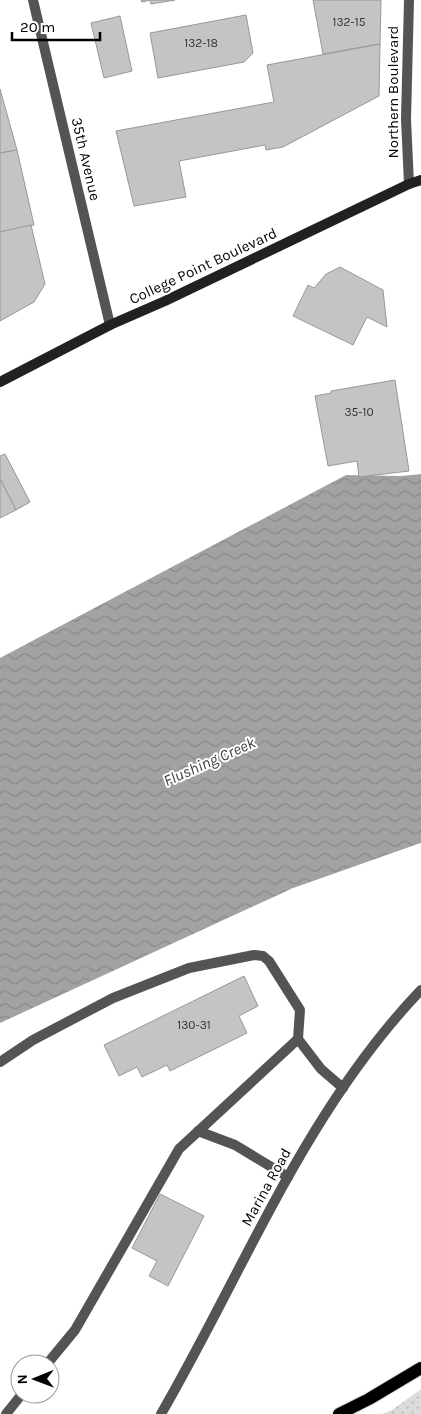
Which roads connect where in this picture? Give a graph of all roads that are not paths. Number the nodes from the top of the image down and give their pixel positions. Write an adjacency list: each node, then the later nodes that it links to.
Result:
1 (33, 0): 5 (street, 35th Avenue)
2 (409, 0): 4 (street, Northern Boulevard)
3 (421, 180): 4 (main road, College Point Boulevard)
4 (409, 184): 5 (main road, College Point Boulevard)
5 (110, 326): 6 (main road, College Point Boulevard)
6 (0, 382)
7 (421, 990): 10 (street, Marina Road)
8 (298, 1039): 9 (street); 10 (street); 11 (street)
9 (0, 1062)
10 (343, 1088): 12 (street, Marina Road)
11 (198, 1131): 12 (street); 13 (street)
12 (288, 1177): 19 (street, Marina Road)
13 (55, 1354)
14 (421, 1368): 20 (main road)
15 (14, 1404): 18 (street)
16 (0, 1410): 17 (street)
17 (1, 1414)
18 (6, 1414)
19 (161, 1414)
20 (339, 1414)

